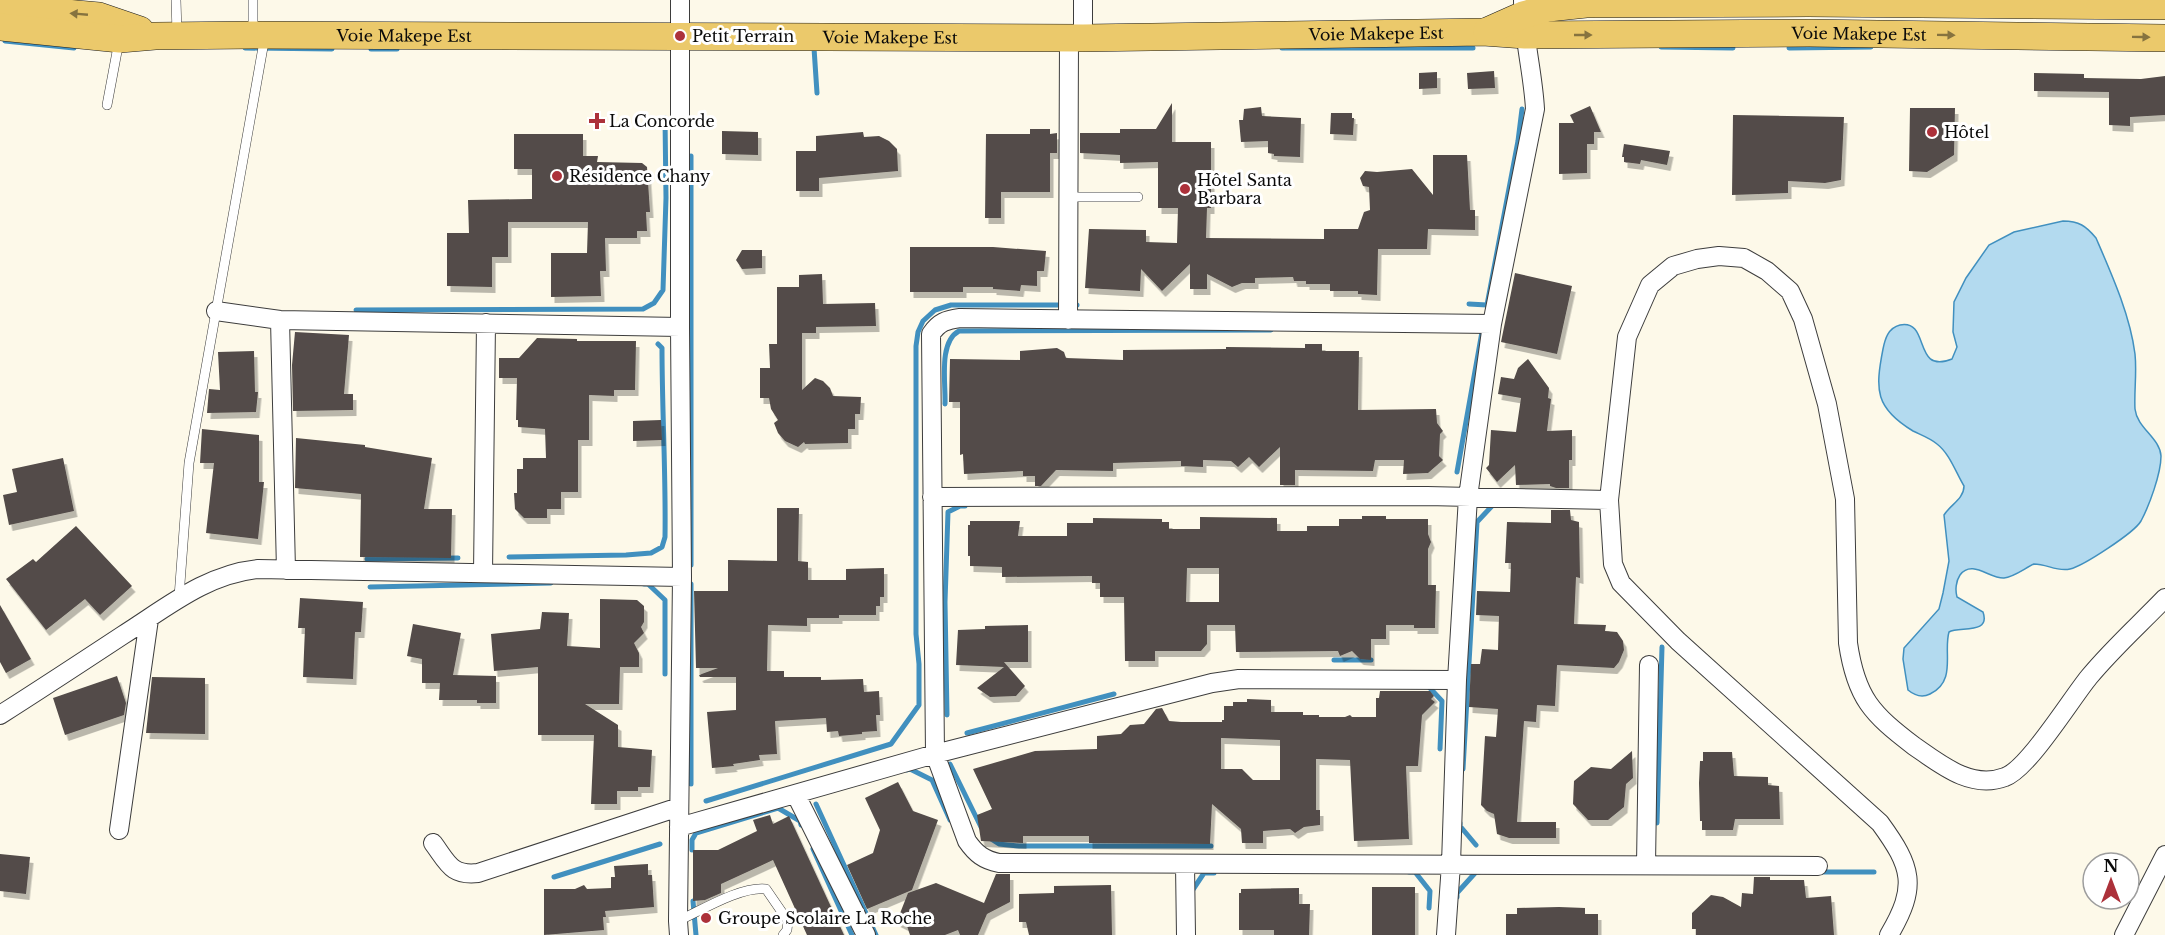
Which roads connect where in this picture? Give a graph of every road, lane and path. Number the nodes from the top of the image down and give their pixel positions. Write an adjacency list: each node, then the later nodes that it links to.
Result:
1 (176, 0): 12 (lane)
2 (253, 0): 11 (lane)
3 (680, 0): 13 (street)
4 (1083, 0): 14 (street)
5 (1808, 1): 6 (main road, Voie Makepe Est); 8 (main road, Voie Makepe Est); 10 (street)
6 (2165, 6)
7 (0, 7): 12 (main road, Voie Makepe Est, one-way to 7)
8 (1524, 17): 10 (main road, Voie Makepe Est, one-way to 10); 14 (main road, Voie Makepe Est); 24 (street)
9 (0, 27): 16 (main road, Voie Makepe Est)
10 (1809, 33): 15 (main road, Voie Makepe Est, one-way to 15)
11 (259, 35): 12 (main road, Voie Makepe Est); 13 (main road, Voie Makepe Est); 20 (lane)
12 (166, 36): 16 (main road, Voie Makepe Est)
13 (680, 36): 14 (main road, Voie Makepe Est); 25 (street)
14 (1076, 38): 18 (street)
15 (2165, 38)
16 (120, 39): 17 (lane)
17 (107, 105)
18 (1069, 197): 19 (lane); 22 (street)
19 (1138, 197)
20 (216, 311): 21 (street); 32 (lane)
21 (280, 320): 23 (street); 29 (street)
22 (1068, 320): 24 (street); 26 (street)
23 (486, 323): 25 (street); 30 (street)
24 (1492, 324): 27 (street)
25 (680, 327): 31 (street)
26 (932, 497): 27 (street); 38 (street)
27 (1468, 497): 28 (street); 36 (street)
28 (1610, 500): 33 (street); 54 (street)
29 (286, 570): 30 (street); 32 (street)
30 (483, 573): 31 (street)
31 (682, 577): 40 (street)
32 (179, 597): 34 (street)
33 (2165, 598)
34 (149, 619): 37 (street); 42 (street)
35 (1649, 665): 47 (street)
36 (1457, 680): 38 (street); 45 (street)
37 (0, 715)
38 (935, 754): 39 (street); 46 (street)
39 (796, 795): 41 (street); 51 (street)
40 (679, 807): 41 (street); 43 (street)
41 (679, 828): 49 (street)
42 (118, 830)
43 (433, 843)
44 (2165, 855): 55 (street)
45 (1451, 864): 46 (street); 47 (street); 53 (street)
46 (1185, 865): 52 (street)
47 (1646, 865): 48 (street)
48 (1818, 866)
49 (678, 928): 50 (lane)
50 (783, 935)
51 (866, 935)
52 (1186, 935)
53 (1446, 935)
54 (1889, 935)
55 (2124, 935)

